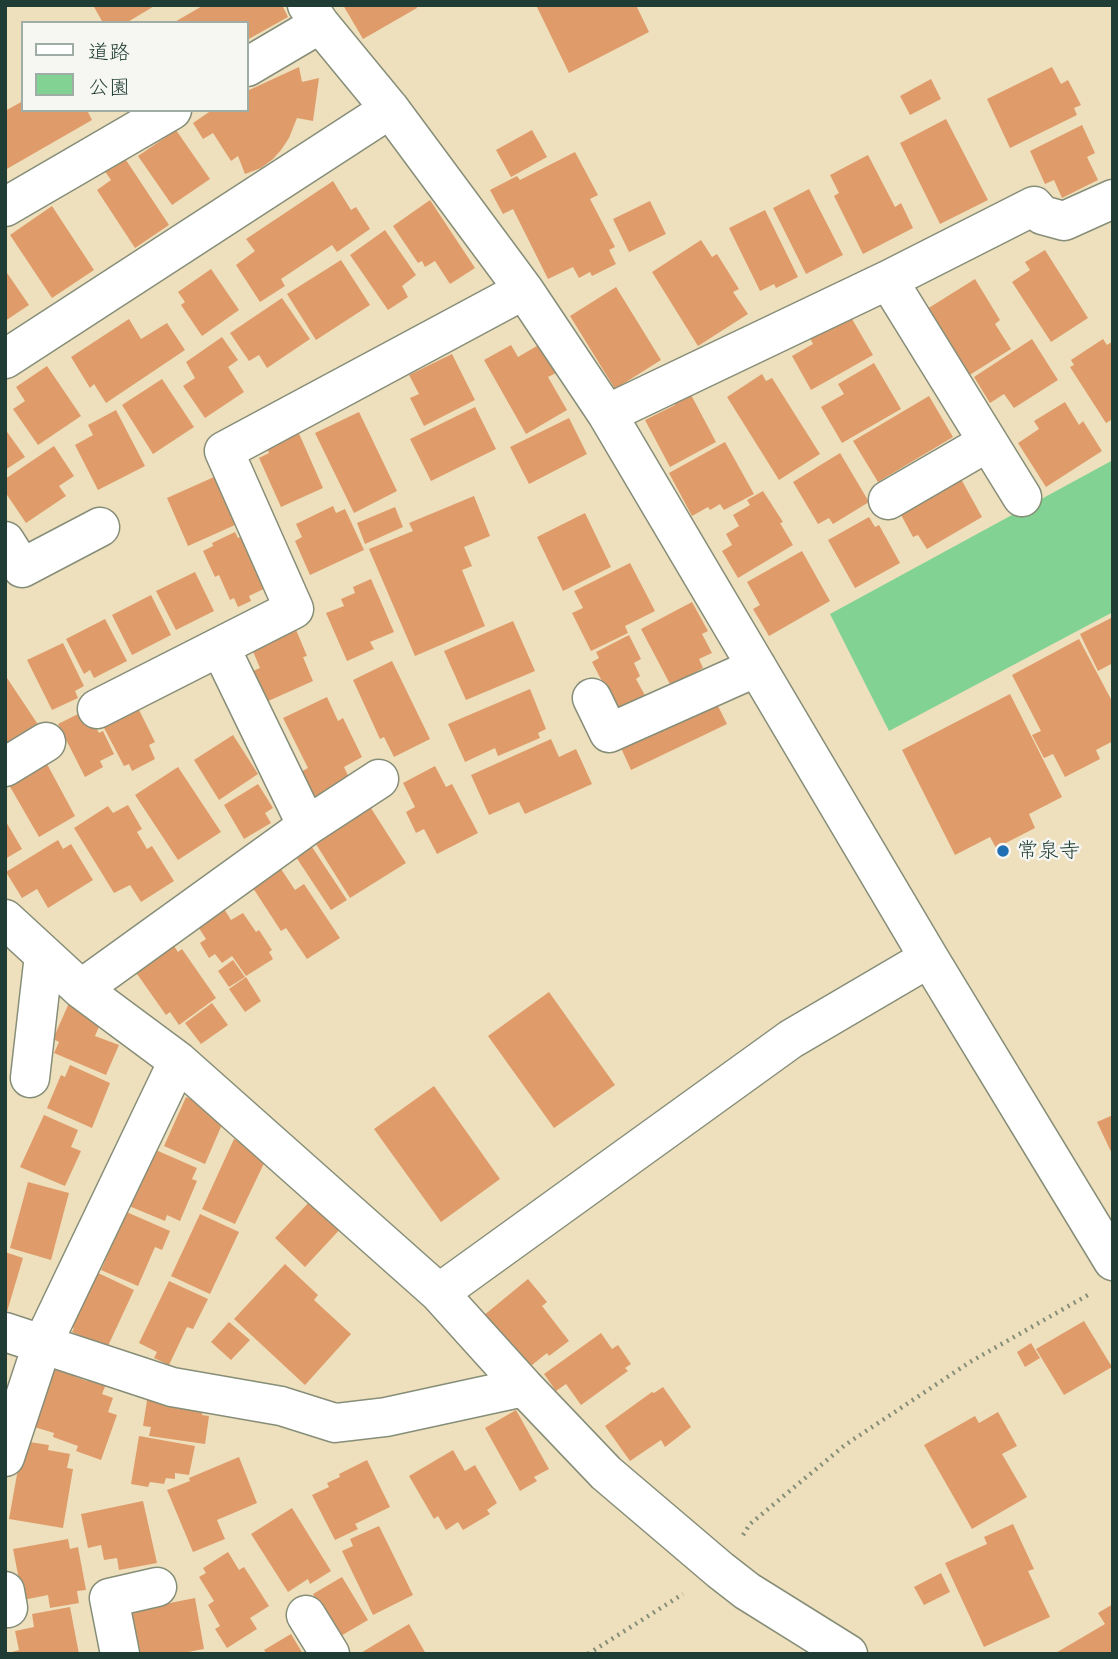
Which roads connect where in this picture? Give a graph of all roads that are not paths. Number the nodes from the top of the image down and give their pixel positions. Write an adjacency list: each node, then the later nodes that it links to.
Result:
1 (313, 15): 2 (street); 3 (street)
2 (248, 65)
3 (390, 108): 8 (street); 9 (street)
4 (169, 112): 6 (street)
5 (1113, 199): 7 (street)
6 (5, 207)
7 (888, 280): 10 (street); 11 (street)
8 (524, 290): 10 (street); 16 (street)
9 (5, 359)
10 (607, 414): 17 (street)
11 (988, 442): 12 (street); 13 (street)
12 (1022, 497)
13 (888, 500)
14 (100, 527): 15 (street)
15 (5, 541)
16 (220, 647): 19 (street); 23 (street)
17 (757, 667): 18 (street); 26 (street)
18 (592, 698)
19 (97, 709)
20 (46, 742): 21 (street)
21 (5, 767)
22 (379, 779): 23 (street)
23 (307, 826): 27 (street)
24 (5, 919): 25 (street)
25 (44, 955): 27 (street); 29 (street)
26 (929, 958): 30 (street); 31 (street)
27 (81, 989): 28 (street)
28 (178, 1061): 31 (street); 33 (street)
29 (30, 1078)
30 (1113, 1261)
31 (439, 1293): 34 (street)
32 (5, 1332): 33 (street)
33 (41, 1345): 34 (street); 35 (street)
34 (524, 1387): 42 (street)
35 (5, 1457)
36 (157, 1587): 40 (street)
37 (5, 1591): 38 (street)
38 (5, 1608)
39 (306, 1615): 41 (street)
40 (120, 1654)
41 (330, 1654)
42 (848, 1654)

